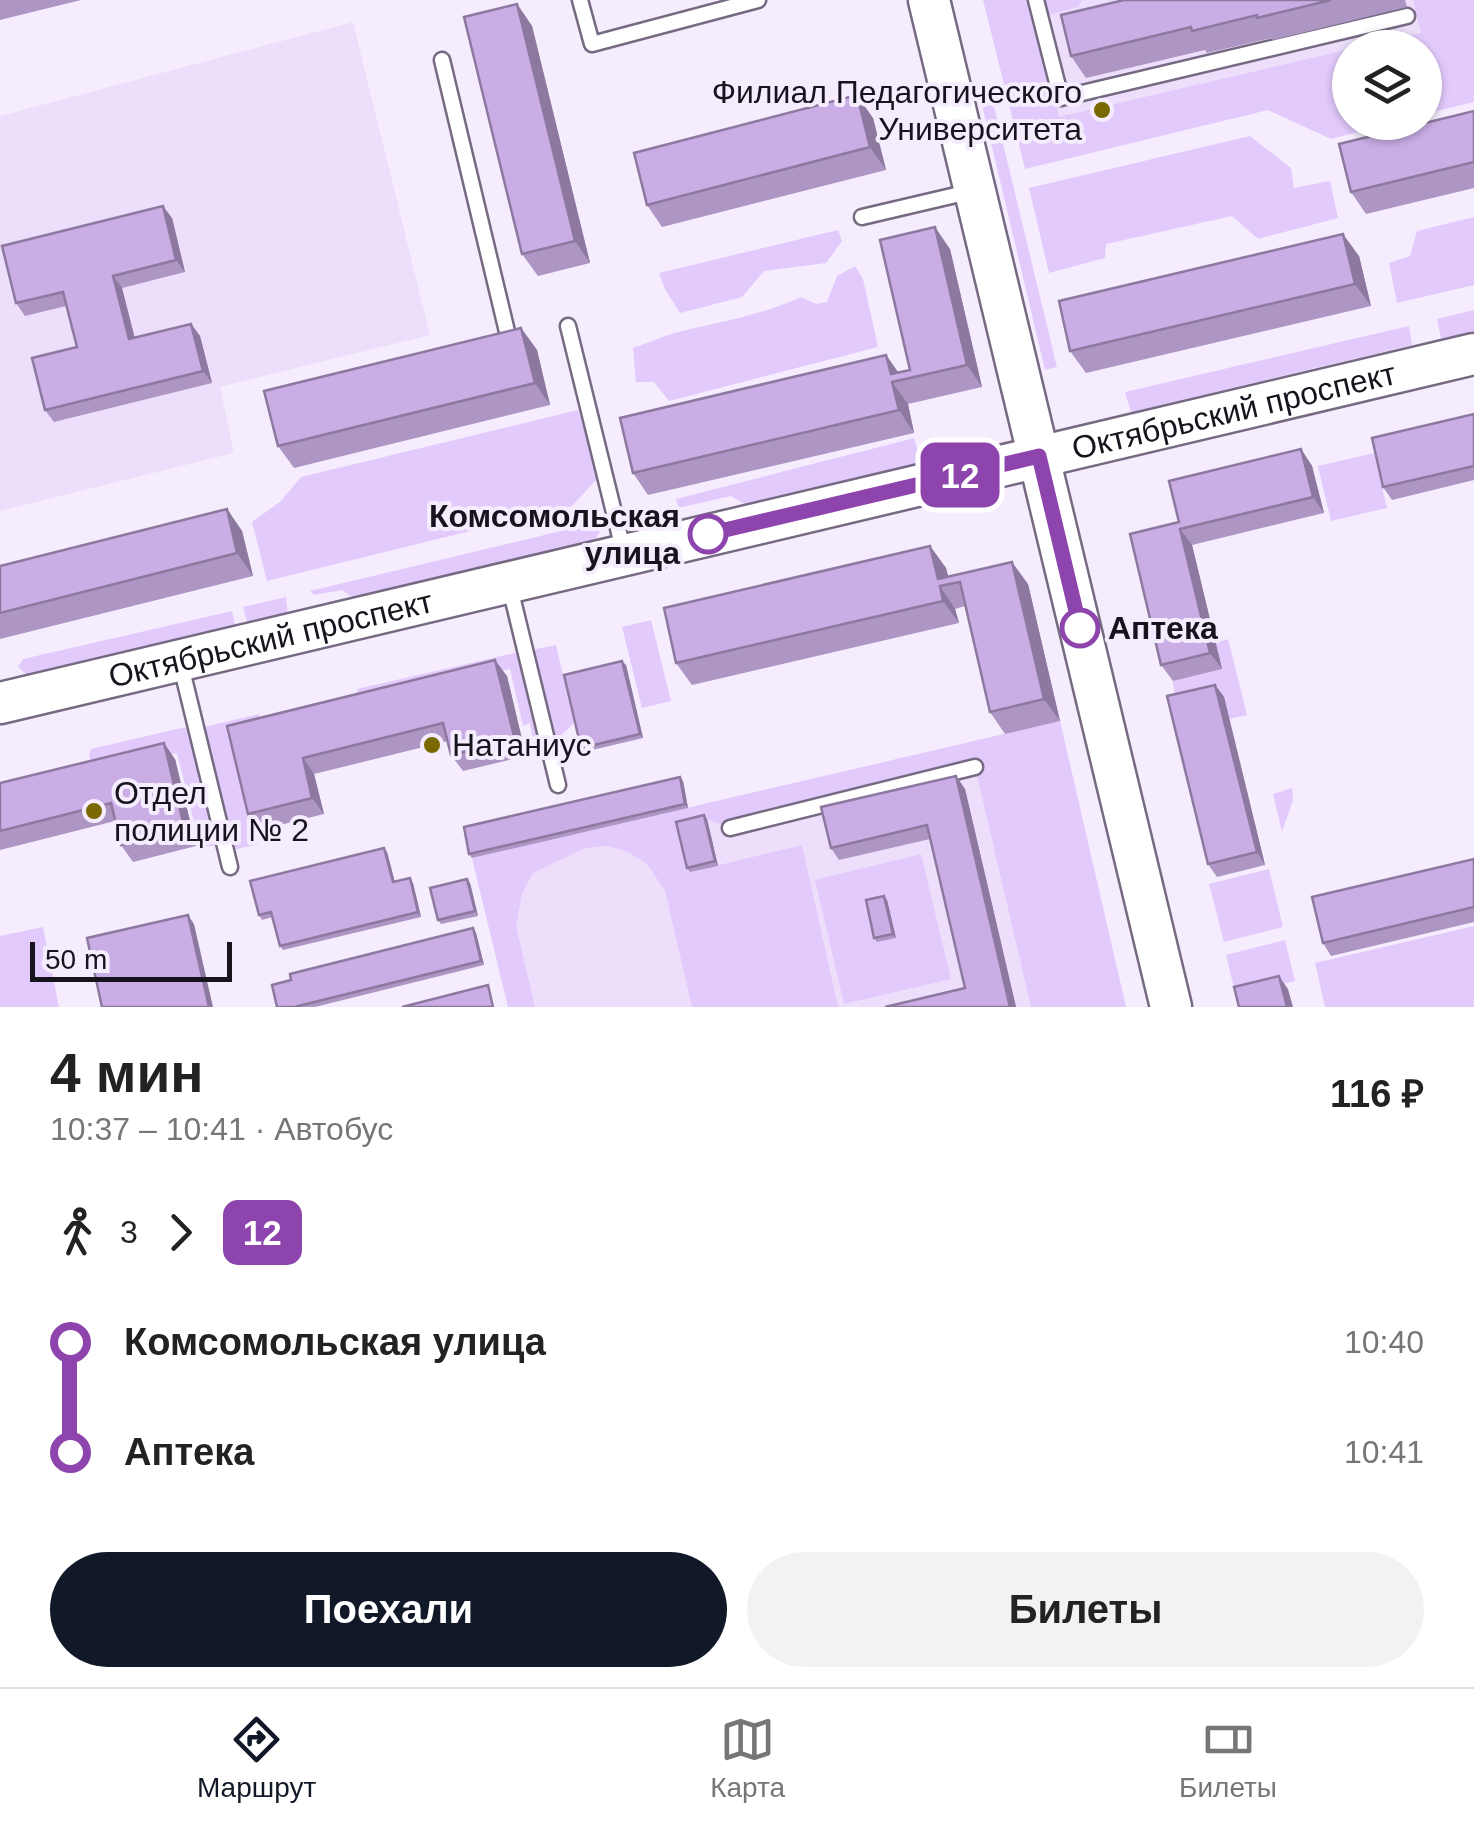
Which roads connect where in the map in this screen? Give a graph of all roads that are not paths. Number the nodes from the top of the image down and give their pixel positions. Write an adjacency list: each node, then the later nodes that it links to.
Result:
1 (580, 0): 2 (lane)
2 (758, 0)
3 (929, 0): 7 (street)
4 (1036, 0): 5 (lane)
5 (1407, 16)
6 (442, 60): 10 (lane)
7 (975, 190): 8 (lane); 12 (street)
8 (862, 217)
9 (568, 326): 13 (lane)
10 (509, 340)
11 (1474, 354): 12 (street, Октябрьский проспект)
12 (1039, 456): 13 (street, Октябрьский проспект); 21 (street)
13 (625, 554): 14 (street, Октябрьский проспект)
14 (508, 582): 15 (street, Октябрьский проспект); 18 (lane)
15 (179, 660): 16 (street, Октябрьский проспект); 20 (lane)
16 (0, 703)
17 (975, 766): 19 (lane)
18 (558, 785)
19 (730, 828)
20 (230, 867)
21 (1171, 1007)

